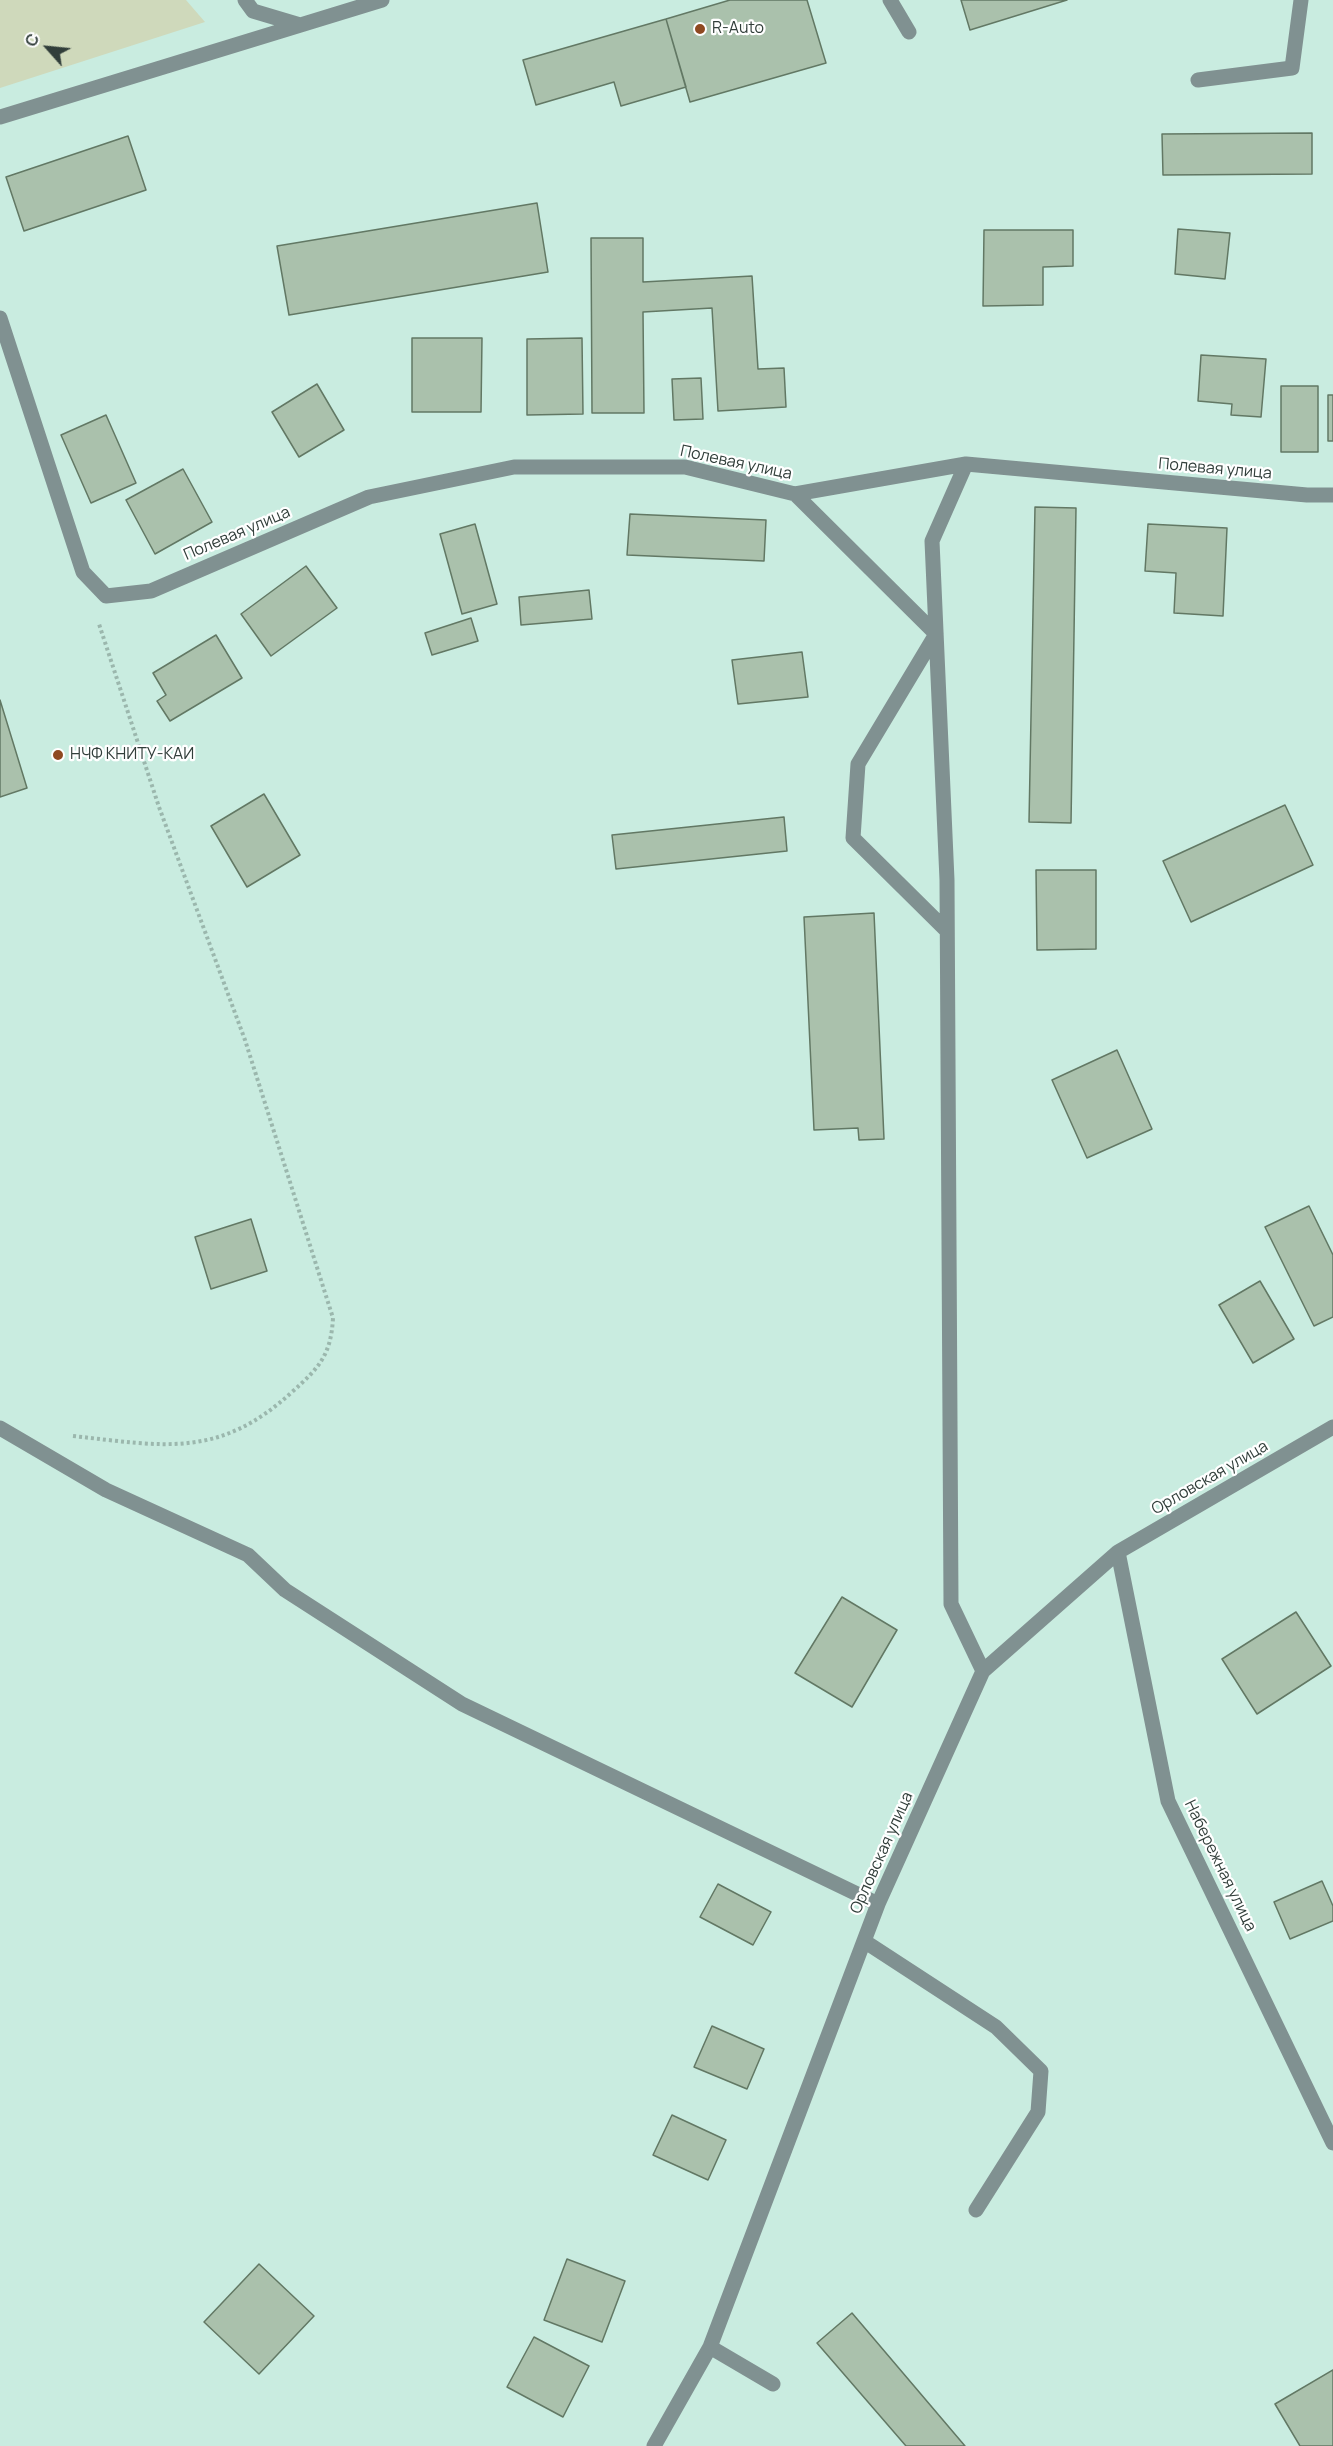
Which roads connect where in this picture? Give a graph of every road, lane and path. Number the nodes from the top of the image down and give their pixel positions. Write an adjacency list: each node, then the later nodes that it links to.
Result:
1 (246, 0): 5 (street)
2 (382, 0): 5 (street)
3 (890, 0): 6 (street)
4 (1301, 0): 7 (street)
5 (300, 25): 8 (street)
6 (909, 32)
7 (1198, 80)
8 (0, 117)
9 (0, 318): 11 (street, Полевая улица)
10 (966, 464): 11 (street, Полевая улица); 12 (street, Полевая улица); 14 (street)
11 (795, 494): 14 (street)
12 (1333, 495)
13 (97, 617): 18 (path)
14 (936, 634): 15 (street); 15 (street)
15 (947, 931): 20 (street)
16 (1333, 1426): 19 (street, Орловская улица)
17 (0, 1428): 21 (street)
18 (72, 1436)
19 (1118, 1552): 20 (street, Орловская улица); 23 (street, Набережная улица)
20 (983, 1671): 21 (street, Орловская улица)
21 (878, 1904): 22 (street, Орловская улица)
22 (864, 1941): 24 (street); 25 (street, Орловская улица)
23 (1333, 2143)
24 (976, 2210)
25 (710, 2347): 26 (street); 27 (street, Орловская улица)
26 (773, 2384)
27 (654, 2446)

